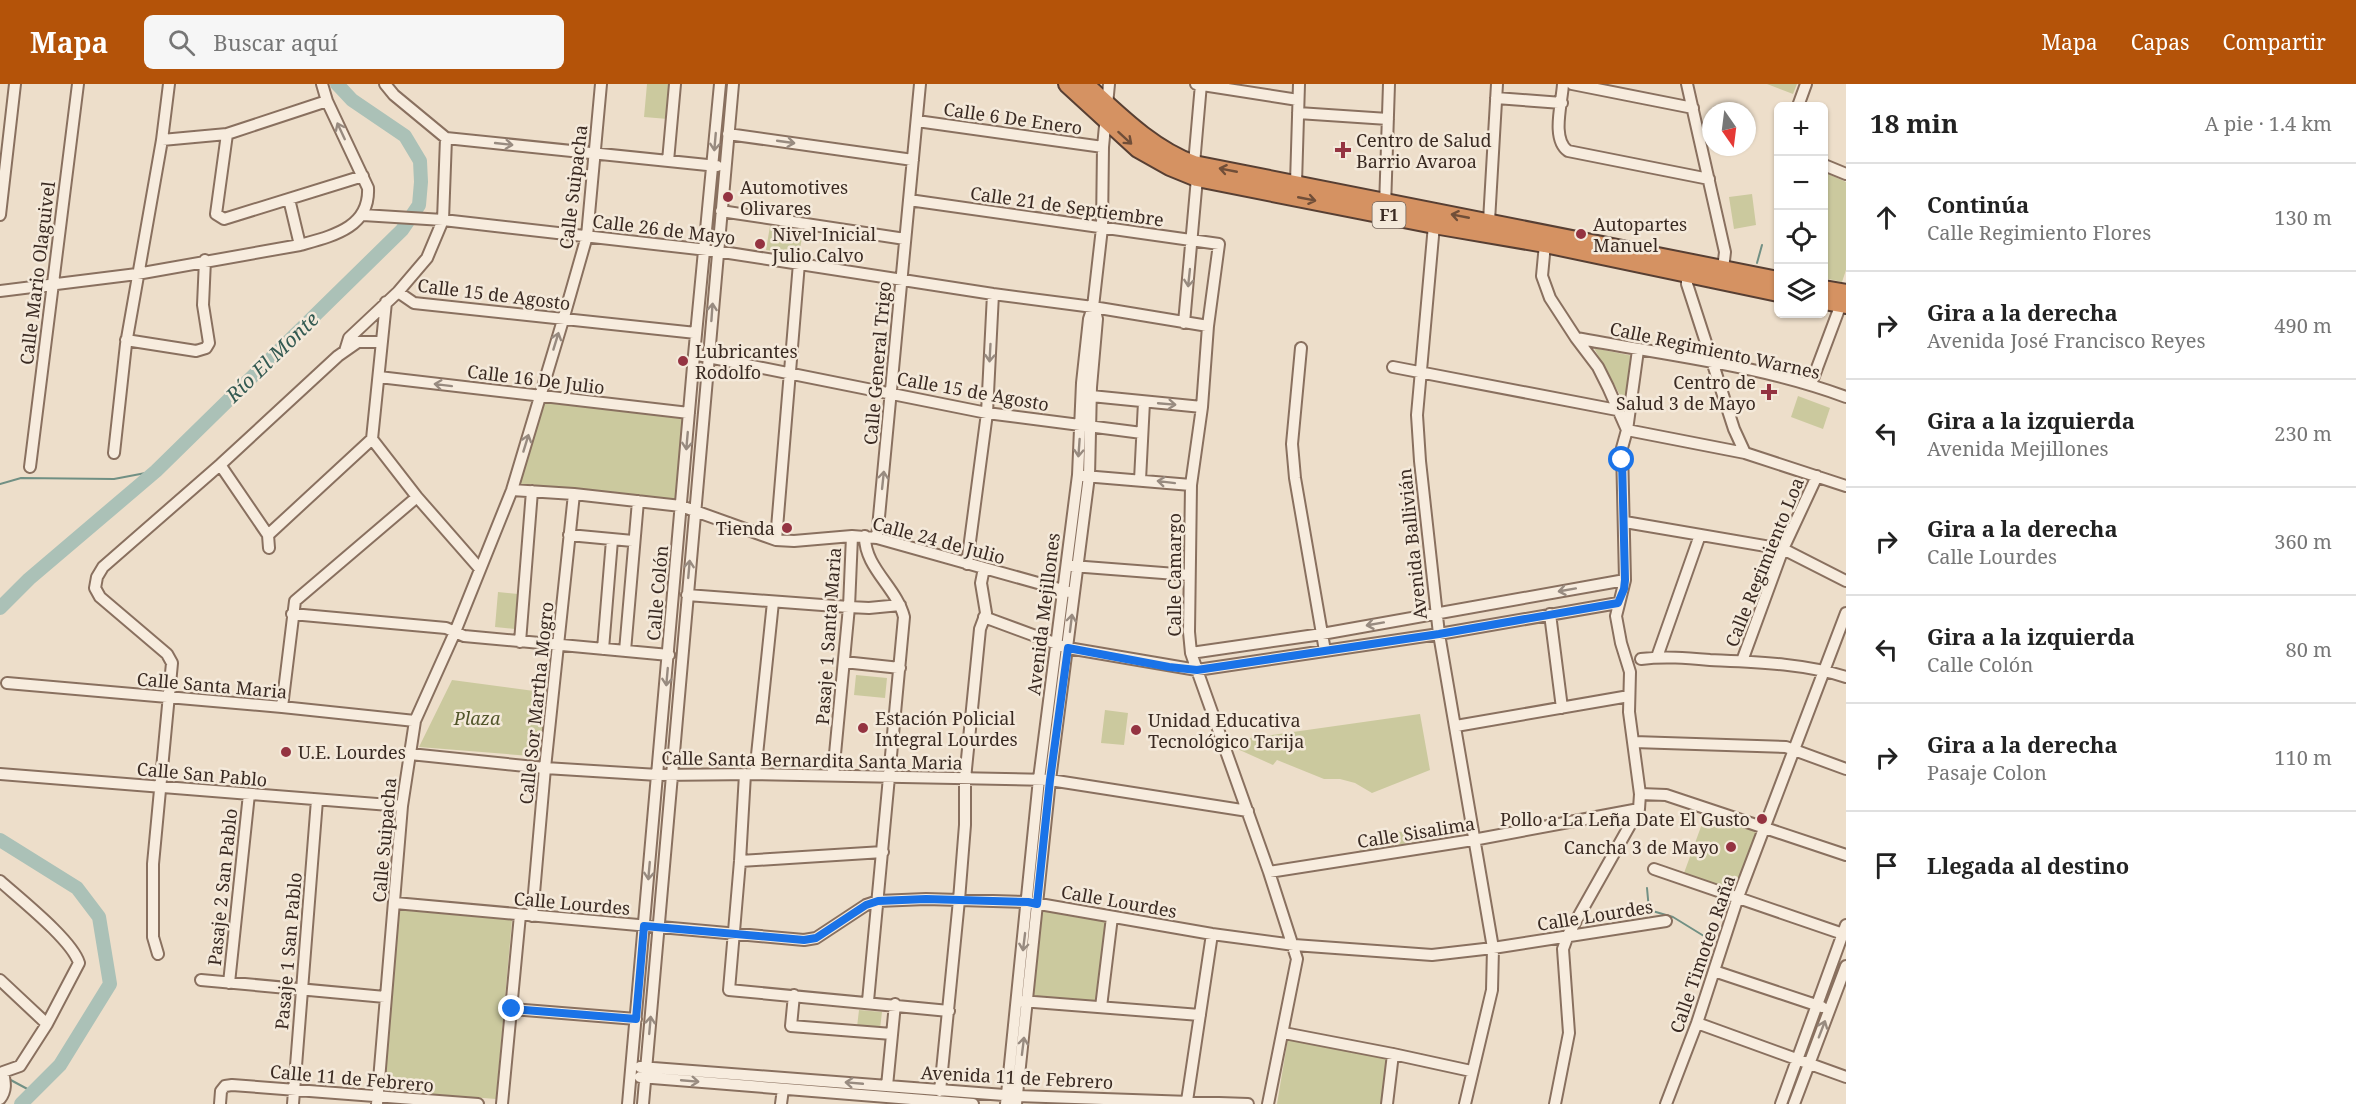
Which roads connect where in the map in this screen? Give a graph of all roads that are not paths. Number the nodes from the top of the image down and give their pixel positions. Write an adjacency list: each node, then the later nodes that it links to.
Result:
1 (15, 84): 53 (street)
2 (78, 84): 75 (street, Calle Mario Olaguivel)
3 (169, 84): 36 (street)
4 (322, 84): 25 (street)
5 (385, 84): 35 (street)
6 (601, 84): 38 (street, Calle Suipacha)
7 (675, 84): 40 (street)
8 (720, 84): 41 (street, Calle Colón, one-way to 41)
9 (733, 84): 34 (street, Calle Colón)
10 (920, 84): 32 (street, Calle General Trigo)
11 (1067, 84): 29 (highway, F1)
12 (1085, 84): 29 (highway, F1)
13 (1109, 84): 29 (street, Avenida Mejillones)
14 (1196, 84): 15 (street)
15 (1201, 84): 24 (street); 44 (street)
16 (1299, 84): 24 (street)
17 (1389, 84): 31 (street)
18 (1497, 84): 23 (street)
19 (1563, 84): 27 (street)
20 (1572, 84): 28 (street)
21 (1687, 84): 28 (street)
22 (1806, 84): 26 (street)
23 (1496, 98): 27 (street); 56 (street)
24 (1298, 100): 30 (street)
25 (327, 101): 33 (street); 46 (street, one-way to 25)
26 (1799, 102)
27 (1562, 103): 47 (street)
28 (1693, 108): 47 (street)
29 (1106, 112): 37 (street, Avenida Mejillones); 44 (highway, F1)
30 (1298, 113): 31 (street); 48 (street)
31 (1388, 119): 51 (street)
32 (917, 121): 37 (street, Calle 6 De Enero); 39 (street, Calle General Trigo)
33 (227, 134): 36 (street); 49 (street)
34 (728, 134): 39 (street, one-way to 39); 42 (street, Calle Colón)
35 (446, 138): 38 (street, one-way to 38); 55 (street)
36 (162, 140): 71 (street)
37 (1103, 147): 58 (street, Avenida Mejillones)
38 (595, 154): 40 (street); 59 (street, Calle Suipacha)
39 (913, 160): 50 (street, Calle General Trigo)
40 (668, 161): 41 (street)
41 (712, 166): 42 (street); 65 (street, Calle Colón)
42 (725, 167): 52 (street, Calle Colón)
43 (1828, 167): 45 (street)
44 (1196, 171): 48 (highway, F1, one-way to 44); 51 (highway, F1, one-way to 51); 61 (street)
45 (1846, 174)
46 (363, 176): 49 (street); 54 (street)
47 (1709, 179): 70 (street)
48 (1296, 183): 51 (highway, F1)
49 (289, 199): 64 (street)
50 (909, 200): 58 (street, Calle 21 de Septiembre); 60 (street, Calle General Trigo)
51 (1385, 208): 56 (highway, F1, one-way to 51); 57 (highway, F1)
52 (721, 211): 60 (street); 66 (street, Calle Colón)
53 (0, 215)
54 (363, 215): 55 (street, Calle 26 de Mayo); 64 (street)
55 (443, 220): 59 (street, Calle 26 de Mayo); 78 (street)
56 (1489, 221): 69 (highway, F1)
57 (1434, 225): 63 (highway, F1); 98 (street, Avenida Ballivián)
58 (1102, 228): 61 (street, Calle 21 de Septiembre); 83 (street, Avenida Mejillones)
59 (587, 236): 65 (street, Calle 26 de Mayo); 84 (street, Calle Suipacha)
60 (905, 239): 72 (street, Calle General Trigo)
61 (1193, 240): 62 (street, Calle 21 de Septiembre); 85 (street, one-way to 85)
62 (1220, 244): 86 (street, Calle Camargo)
63 (1545, 244): 69 (highway, F1); 88 (street)
64 (300, 245): 67 (street)
65 (705, 249): 66 (street, Calle 26 de Mayo); 87 (street, Calle Colón)
66 (716, 250): 68 (street, Calle 26 de Mayo); 95 (street, Calle Colón, one-way to 66)
67 (205, 260): 71 (street); 89 (street)
68 (800, 263): 72 (street, Calle 26 de Mayo); 99 (street)
69 (1687, 268): 70 (highway, F1); 73 (highway, F1); 96 (street)
70 (1723, 269): 73 (highway, F1)
71 (137, 274): 75 (street); 89 (street)
72 (901, 280): 79 (street, Calle 26 de Mayo); 102 (street, Calle General Trigo)
73 (1748, 281): 74 (highway, F1)
74 (1774, 281)
75 (52, 284): 76 (street); 118 (street, Calle Mario Olaguivel)
76 (0, 291)
77 (1828, 291): 80 (highway)
78 (398, 292): 82 (street); 84 (street, Calle 15 de Agosto)
79 (993, 294): 83 (street, Calle 26 de Mayo); 110 (street, one-way to 110)
80 (1845, 297): 81 (highway); 101 (street)
81 (1828, 300)
82 (386, 302): 90 (street); 93 (street)
83 (1094, 307): 85 (street, Calle 26 de Mayo); 103 (street, Avenida Mejillones); 111 (street, Avenida Mejillones)
84 (563, 320): 87 (street, Calle 15 de Agosto); 104 (street, Calle Suipacha, one-way to 84)
85 (1184, 323): 86 (street, Calle 26 de Mayo)
86 (1208, 326): 107 (street, Calle Camargo)
87 (696, 333): 94 (street, Calle Colón)
88 (1576, 338): 92 (street, Calle Regimiento Warnes); 108 (street)
89 (126, 340): 115 (street)
90 (382, 342): 93 (street); 100 (street)
91 (1300, 348): 162 (street)
92 (1638, 350): 96 (street, Calle Regimiento Warnes); 112 (street)
93 (345, 351): 117 (street)
94 (694, 355): 95 (street, Calle 15 de Agosto); 109 (street, Calle Colón)
95 (708, 357): 99 (street, Calle 15 de Agosto); 130 (street, Calle Colón)
96 (1712, 362): 101 (street, Calle Regimiento Warnes); 116 (street)
97 (1393, 367): 98 (street)
98 (1420, 372): 108 (street); 156 (street, Avenida Ballivián)
99 (790, 375): 102 (street, Calle 15 de Agosto); 138 (street)
100 (379, 377): 104 (street, Calle 16 De Julio, one-way to 100); 114 (street)
101 (1811, 384): 105 (street, Calle Regimiento Warnes)
102 (892, 393): 110 (street, Calle 15 de Agosto); 136 (street, Calle General Trigo, one-way to 102)
103 (1091, 396): 106 (street); 111 (street, Avenida Mejillones)
104 (540, 397): 109 (street, Calle 16 De Julio); 124 (street, Calle Suipacha, one-way to 104)
105 (1846, 397)
106 (1144, 402): 107 (street, one-way to 107); 113 (street)
107 (1202, 407): 122 (street, Calle Camargo)
108 (1617, 410): 112 (street)
109 (689, 413): 129 (street, Calle Colón, one-way to 129)
110 (987, 413): 111 (street, Calle 15 de Agosto); 142 (street)
111 (1086, 427): 113 (street, Calle 15 de Agosto); 119 (street, Avenida Mejillones)
112 (1627, 430): 116 (street); 131 (street)
113 (1142, 433): 121 (street)
114 (372, 440): 127 (street); 132 (street)
115 (114, 453)
116 (1745, 453): 120 (street)
117 (221, 464): 132 (street); 182 (street)
118 (30, 467)
119 (1083, 476): 121 (street); 143 (street, Avenida Mejillones); 144 (street, Avenida Mejillones)
120 (1816, 476): 123 (street); 141 (street, Calle Regimiento Loa)
121 (1140, 480): 122 (street, one-way to 121)
122 (1191, 485): 147 (street, Calle Camargo)
123 (1846, 486)
124 (512, 490): 125 (street, Calle 24 de Julio); 146 (street, Calle Suipacha)
125 (532, 491): 126 (street, Calle 24 de Julio); 164 (street)
126 (574, 494): 128 (street, Calle 24 de Julio); 133 (street, Calle Sor Martha Mogro)
127 (417, 497): 146 (street); 158 (street)
128 (638, 501): 129 (street, Calle 24 de Julio); 139 (street)
129 (681, 506): 130 (street, Calle 24 de Julio); 171 (street, Calle Colón)
130 (694, 509): 138 (street, Calle 24 de Julio); 151 (street, Calle Colón, one-way to 130)
131 (1625, 522): 134 (street); 148 (street)
132 (268, 535): 140 (street)
133 (569, 535): 137 (street); 165 (street, Calle Sor Martha Mogro)
134 (1700, 535): 141 (street); 172 (street)
135 (852, 536): 136 (street, Calle 24 de Julio); 138 (street, Calle 24 de Julio); 155 (street, Pasaje 1 Santa Maria)
136 (871, 537): 142 (street, Calle 24 de Julio); 154 (street, Calle General Trigo)
137 (612, 540): 139 (street); 167 (street)
138 (776, 540)
139 (633, 541): 168 (street)
140 (269, 548)
141 (1783, 549): 149 (street); 174 (street, Calle Regimiento Loa)
142 (967, 564): 145 (street, Calle 24 de Julio)
143 (1066, 565): 144 (street); 150 (street, Avenida Mejillones)
144 (1078, 567): 147 (street); 150 (street, Avenida Mejillones)
145 (984, 568): 150 (street, Calle 24 de Julio); 160 (street)
146 (480, 569): 161 (street, Calle Suipacha)
147 (1189, 575): 170 (street, Calle Camargo)
148 (1625, 580): 153 (street); 156 (street, one-way to 156)
149 (1846, 581)
150 (1069, 592): 166 (street, Avenida Mejillones)
151 (687, 595): 152 (street); 193 (street, Calle Colón)
152 (773, 602): 155 (street); 194 (street)
153 (1618, 603): 159 (street); 181 (street)
154 (900, 605): 155 (street); 176 (street, Calle General Trigo)
155 (849, 607): 175 (street, Pasaje 1 Santa Maria)
156 (1436, 613): 162 (street, one-way to 162); 163 (street, Avenida Ballivián)
157 (1846, 613): 178 (street, Calle Timoteo Raña)
158 (292, 614): 161 (street); 183 (street)
159 (1550, 614): 163 (street); 184 (street)
160 (984, 617): 166 (street); 198 (street)
161 (454, 632): 164 (street); 185 (street, Calle Suipacha)
162 (1322, 634): 169 (street); 170 (street)
163 (1439, 634): 169 (street); 186 (street, Avenida Ballivián)
164 (520, 642): 165 (street)
165 (558, 645): 167 (street); 190 (street, Calle Sor Martha Mogro)
166 (1063, 646): 177 (street); 199 (street, Avenida Mejillones)
167 (603, 649): 168 (street)
168 (625, 651): 171 (street)
169 (1325, 651): 177 (street)
170 (1191, 653): 177 (street, Calle Camargo)
171 (669, 655): 195 (street, Calle Colón, one-way to 195)
172 (1658, 657): 173 (street); 174 (street)
173 (1641, 659)
174 (1742, 661): 178 (street)
175 (844, 662): 176 (street); 196 (street, Pasaje 1 Santa Maria)
176 (900, 668): 197 (street, Calle General Trigo)
177 (1197, 670): 206 (street, Calle Camargo)
178 (1825, 670): 179 (street); 188 (street, Calle Timoteo Raña)
179 (1846, 677)
180 (7, 682): 182 (street, Calle Santa Maria)
181 (1629, 696): 184 (street); 187 (street)
182 (170, 698): 183 (street, Calle Santa Maria); 200 (street)
183 (282, 707): 185 (street, Calle Santa Maria)
184 (1562, 708): 186 (street)
185 (415, 721): 189 (street, Calle Suipacha)
186 (1456, 726): 208 (street, Avenida Ballivián)
187 (1634, 742): 188 (street); 202 (street)
188 (1794, 749): 191 (street); 207 (street, Calle Timoteo Raña)
189 (410, 754): 190 (street, Calle Santa Bernardita Santa Maria); 204 (street, Calle Suipacha)
190 (545, 768): 195 (street, Calle Santa Bernardita Santa Maria); 221 (street, Calle Sor Martha Mogro)
191 (1846, 769)
192 (0, 774): 200 (street, Calle San Pablo)
193 (672, 774): 194 (street, Calle Santa Bernardita Santa Maria); 195 (street, Calle Santa Bernardita Santa Maria); 225 (street, Calle Colón)
194 (750, 774): 196 (street, Calle Santa Bernardita Santa Maria); 211 (street)
195 (658, 775): 224 (street, Calle Colón, one-way to 224)
196 (833, 775): 197 (street, Calle Santa Bernardita Santa Maria)
197 (888, 776): 198 (street, Calle Santa Bernardita Santa Maria); 209 (street, Calle General Trigo)
198 (965, 779): 199 (street, Calle Santa Bernardita Santa Maria); 216 (street)
199 (1045, 779): 206 (street, Calle Santa Bernardita Santa Maria); 219 (street, Avenida Mejillones)
200 (160, 787): 201 (street, Calle San Pablo); 232 (street)
201 (249, 794): 203 (street, Calle San Pablo); 237 (street, Pasaje 2 San Pablo)
202 (1640, 794): 205 (street); 207 (street)
203 (317, 800): 204 (street, Calle San Pablo); 238 (street, Pasaje 1 San Pablo)
204 (402, 806): 218 (street, Calle Suipacha)
205 (1639, 809): 208 (street, Calle Sisalima); 229 (street)
206 (1248, 811): 213 (street, Calle Camargo)
207 (1766, 828): 210 (street); 215 (street, Calle Timoteo Raña)
208 (1473, 840): 213 (street, Calle Sisalima); 231 (street, Avenida Ballivián)
209 (883, 852): 211 (street); 217 (street, Calle General Trigo)
210 (1846, 855)
211 (740, 861): 228 (street)
212 (1654, 869): 215 (street)
213 (1269, 872): 230 (street, Calle Camargo)
214 (0, 881): 252 (street)
215 (1738, 897): 226 (street); 234 (street, Calle Timoteo Raña)
216 (959, 900): 217 (street, Calle Lourdes); 219 (street, Calle Lourdes); 248 (street)
217 (878, 901): 228 (street, Calle Lourdes); 241 (street, Calle General Trigo)
218 (395, 903): 220 (street, Calle Lourdes); 240 (street, Calle Suipacha)
219 (1033, 903): 222 (street, Calle Lourdes); 242 (street, Avenida Mejillones)
220 (520, 915): 221 (street, Calle Lourdes); 246 (street)
221 (532, 916): 224 (street, Calle Lourdes)
222 (1112, 917): 227 (street, Calle Lourdes); 245 (street)
223 (1666, 921): 229 (street, Calle Lourdes)
224 (644, 926): 225 (street, Calle Lourdes); 250 (street, Calle Colón)
225 (659, 928): 228 (street, Calle Lourdes); 260 (street, Calle Colón, one-way to 225)
226 (1845, 931): 244 (street)
227 (1212, 934): 230 (street, Calle Lourdes); 249 (street)
228 (733, 935): 239 (street)
229 (1568, 935): 231 (street, Calle Lourdes); 284 (street)
230 (1294, 945): 231 (street, Calle Lourdes); 253 (street, Calle Camargo)
231 (1493, 948): 259 (street, Avenida Ballivián)
232 (158, 954)
233 (1846, 966): 247 (street)
234 (1714, 971): 244 (street); 251 (street, Calle Timoteo Raña)
235 (0, 980): 252 (street)
236 (201, 980): 237 (street)
237 (229, 983): 238 (street)
238 (302, 990): 240 (street); 265 (street, Pasaje 1 San Pablo)
239 (794, 995): 241 (street); 254 (street)
240 (385, 997): 268 (street, Calle Suipacha)
241 (868, 1001): 243 (street)
242 (1022, 1001): 245 (street); 269 (street, Avenida Mejillones)
243 (895, 1005): 248 (street); 254 (street)
244 (1817, 1005): 247 (street); 256 (street)
245 (1101, 1007): 249 (street)
246 (512, 1009): 250 (street); 275 (street)
247 (1830, 1010): 256 (street, one-way to 247)
248 (948, 1011): 266 (street)
249 (1200, 1015): 270 (street)
250 (636, 1019): 257 (street, Calle Colón)
251 (1697, 1023): 256 (street); 285 (street, Calle Timoteo Raña)
252 (47, 1024): 258 (street)
253 (1284, 1033): 255 (street); 281 (street, Calle Camargo)
254 (892, 1034): 264 (street)
255 (1393, 1053): 259 (street); 282 (street)
256 (1803, 1062): 261 (street); 286 (street); 287 (street)
257 (633, 1066): 260 (street); 262 (street, Calle Colón)
258 (1, 1071): 267 (street)
259 (1471, 1071): 283 (street, Avenida Ballivián)
260 (646, 1073): 262 (street, Avenida 11 de Febrero); 263 (street, Avenida 11 de Febrero); 277 (street, Calle Colón)
261 (1846, 1077)
262 (631, 1078): 276 (street, Calle Colón)
263 (784, 1083): 264 (street, Avenida 11 de Febrero, one-way to 263); 278 (street); 279 (street, Avenida 11 de Febrero)
264 (887, 1086): 266 (street, Avenida 11 de Febrero)
265 (294, 1089): 268 (street, Calle 11 de Febrero); 272 (street, Calle 11 de Febrero); 273 (street, Pasaje 1 San Pablo)
266 (940, 1091): 269 (street, Avenida 11 de Febrero)
267 (0, 1099)
268 (377, 1100): 271 (street, Calle 11 de Febrero)
269 (1012, 1100): 270 (street, Avenida 11 de Febrero)
270 (1187, 1101): 280 (street, Avenida 11 de Febrero)
271 (458, 1103): 274 (street, Calle 11 de Febrero)
272 (220, 1104)
273 (293, 1104)
274 (478, 1104)
275 (502, 1104)
276 (628, 1104)
277 (643, 1104)
278 (781, 1104)
279 (973, 1104)
280 (1248, 1104)
281 (1268, 1104)
282 (1387, 1104)
283 (1465, 1104)
284 (1555, 1104)
285 (1666, 1104)
286 (1781, 1104)
287 (1794, 1104)

